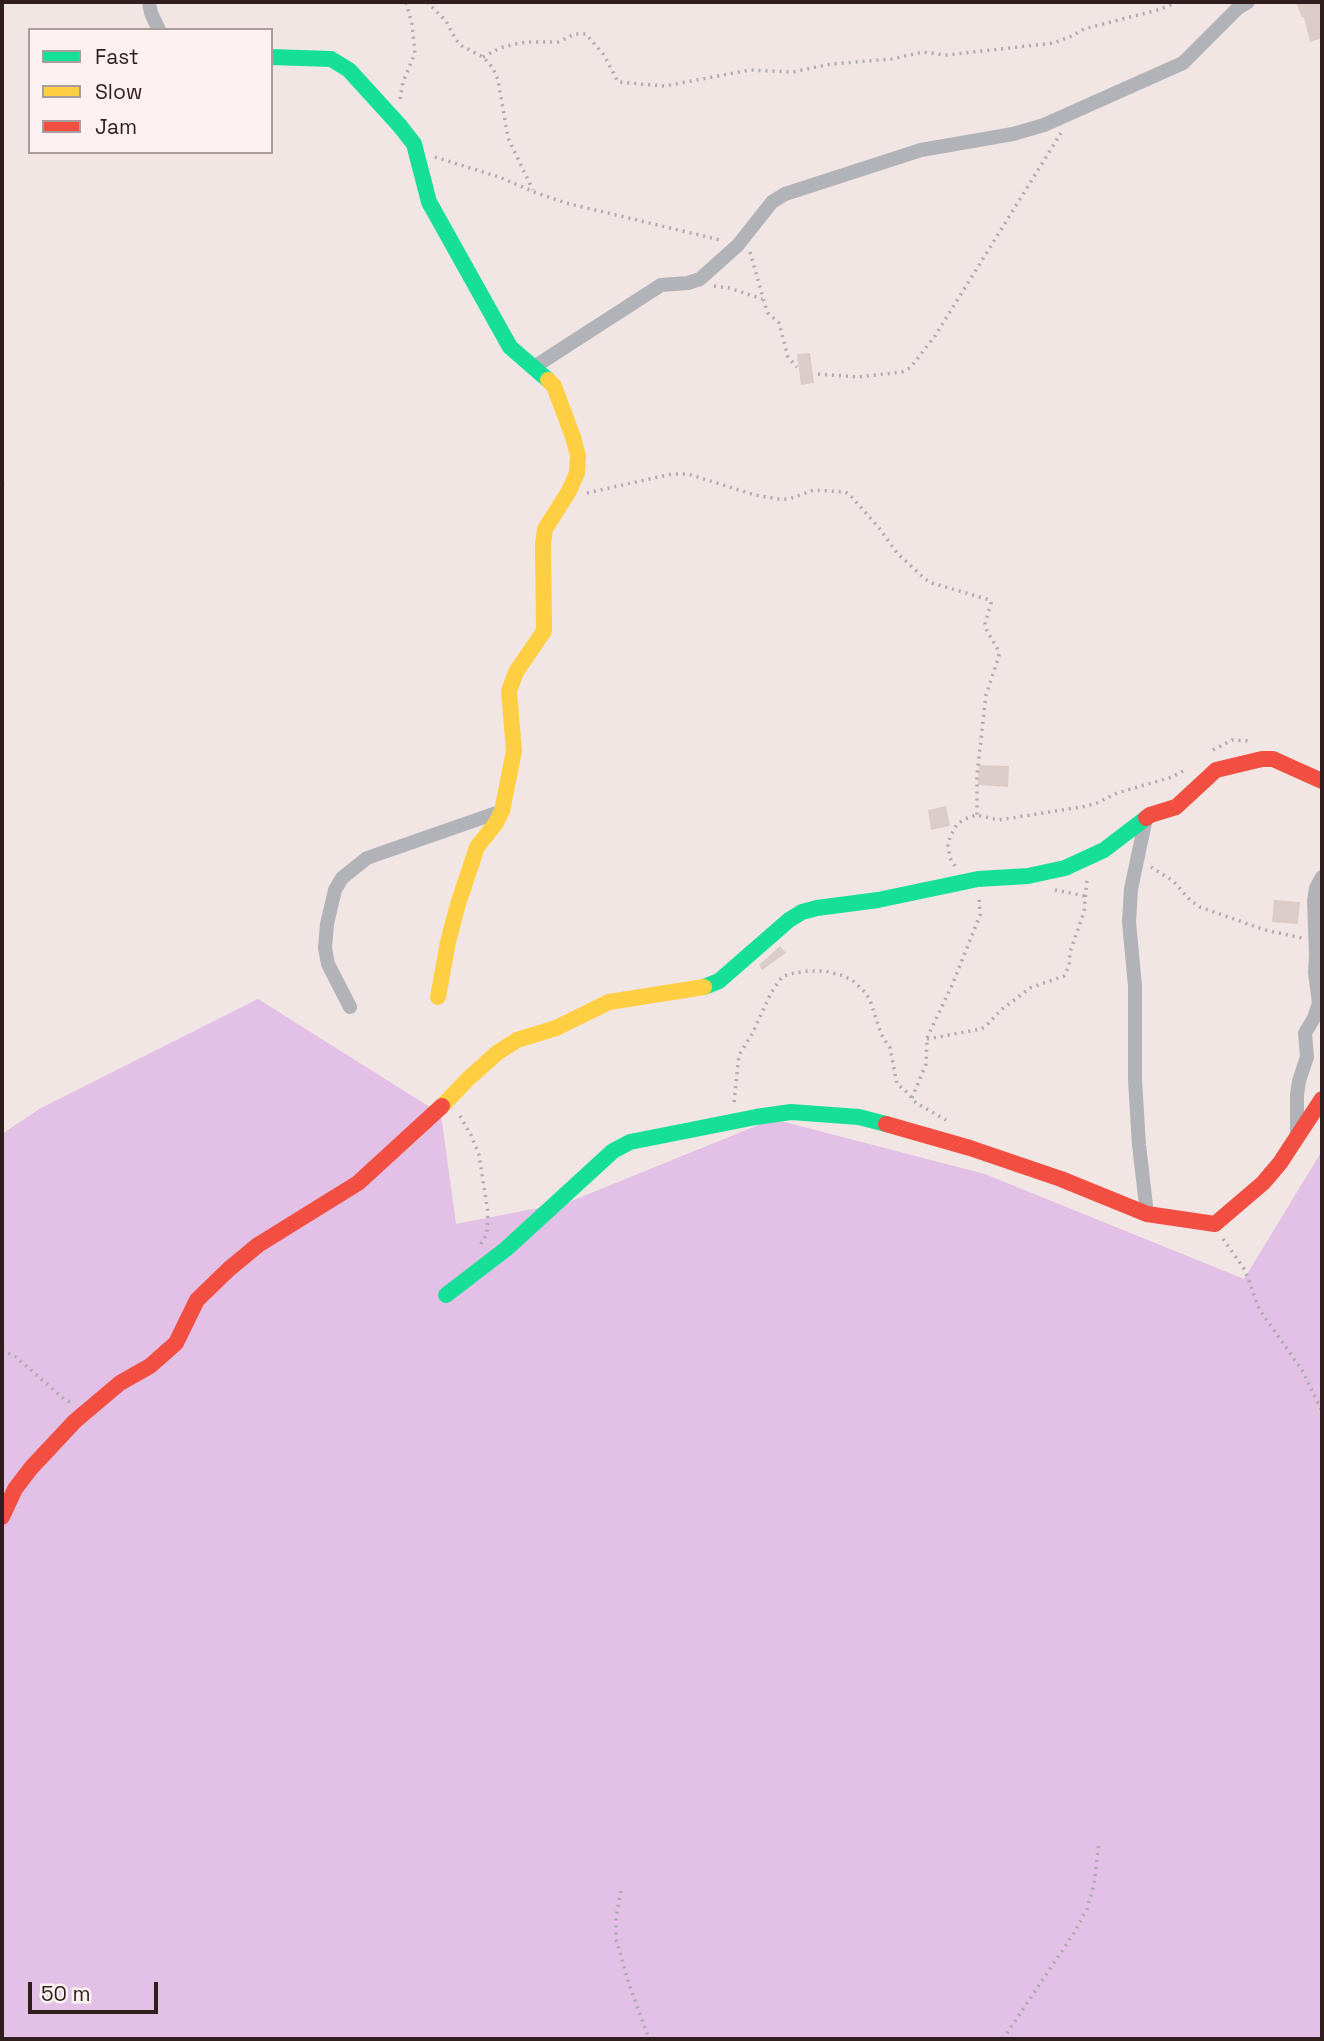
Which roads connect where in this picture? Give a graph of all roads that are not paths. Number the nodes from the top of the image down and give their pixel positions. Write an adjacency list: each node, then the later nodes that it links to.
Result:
1 (149, 2): 3 (street)
2 (1248, 2): 5 (street)
3 (158, 28)
4 (273, 57): 5 (street)
5 (534, 367): 7 (street)
6 (1322, 781): 8 (street)
7 (502, 811): 10 (street); 11 (street)
8 (1146, 818): 14 (street); 16 (street)
9 (1322, 877): 13 (street)
10 (438, 997)
11 (350, 1007)
12 (1322, 1099): 13 (street)
13 (1297, 1135): 14 (street)
14 (1147, 1214): 15 (street)
15 (446, 1295)
16 (2, 1517)

